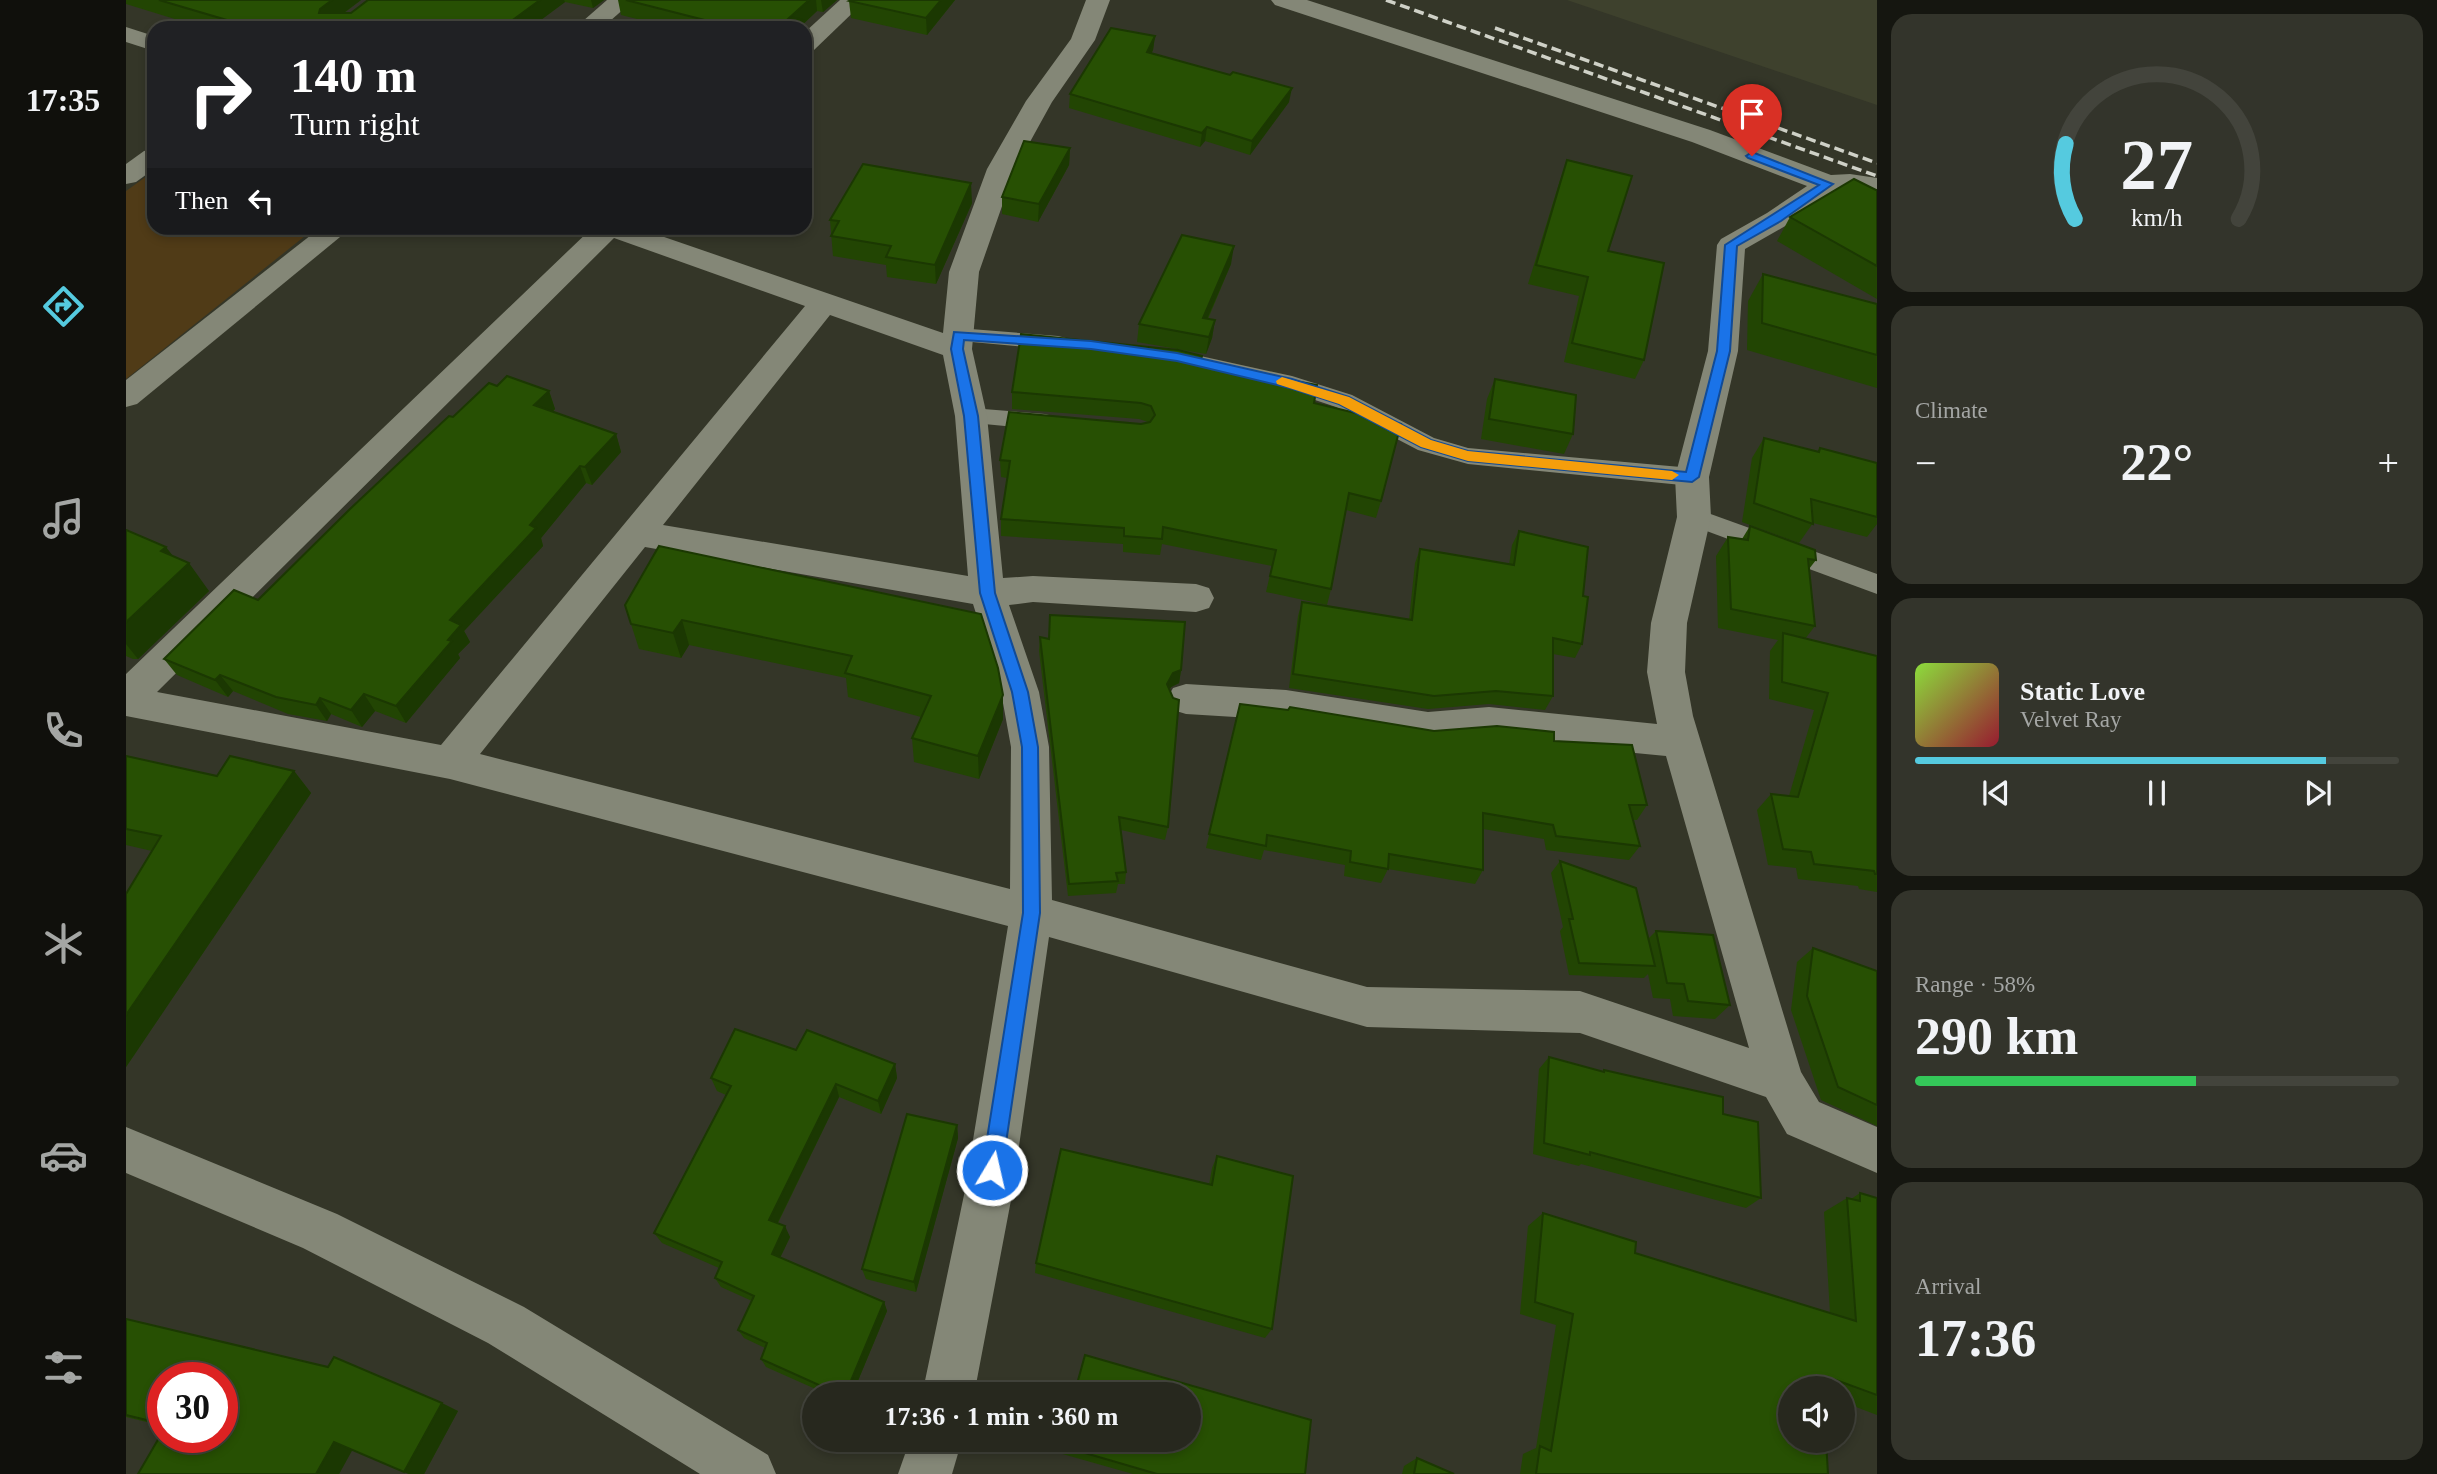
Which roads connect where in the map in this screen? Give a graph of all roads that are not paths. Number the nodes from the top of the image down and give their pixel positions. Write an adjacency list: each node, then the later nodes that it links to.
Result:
1 (622, 0): 5 (street)
2 (854, 0): 7 (street)
3 (1283, 0): 11 (street)
4 (1088, 2): 17 (street)
5 (596, 21)
6 (126, 34): 8 (street)
7 (812, 39)
8 (147, 42)
9 (147, 162): 10 (street)
10 (126, 176)
11 (1828, 184): 12 (street); 23 (street)
12 (1877, 186)
13 (328, 235): 20 (street)
14 (603, 235): 29 (street)
15 (630, 235): 16 (street)
16 (824, 302): 17 (street); 25 (street)
17 (958, 342): 18 (lane); 21 (street)
18 (1078, 344)
19 (1140, 352): 23 (lane)
20 (126, 396)
21 (971, 416): 22 (lane); 27 (street)
22 (1061, 424)
23 (1692, 477): 24 (street)
24 (1694, 517): 26 (lane); 31 (street)
25 (637, 533): 27 (street); 32 (street)
26 (1877, 584)
27 (987, 593): 28 (street); 33 (street)
28 (1196, 598)
29 (126, 699): 32 (street)
30 (1186, 699): 31 (street)
31 (1681, 742): 34 (street)
32 (450, 764): 33 (street)
33 (1031, 913): 34 (street); 37 (street)
34 (1781, 1081): 36 (street)
35 (126, 1150): 39 (street)
36 (1877, 1150)
37 (951, 1382)
38 (932, 1452): 40 (street)
39 (749, 1474)
40 (925, 1474)

